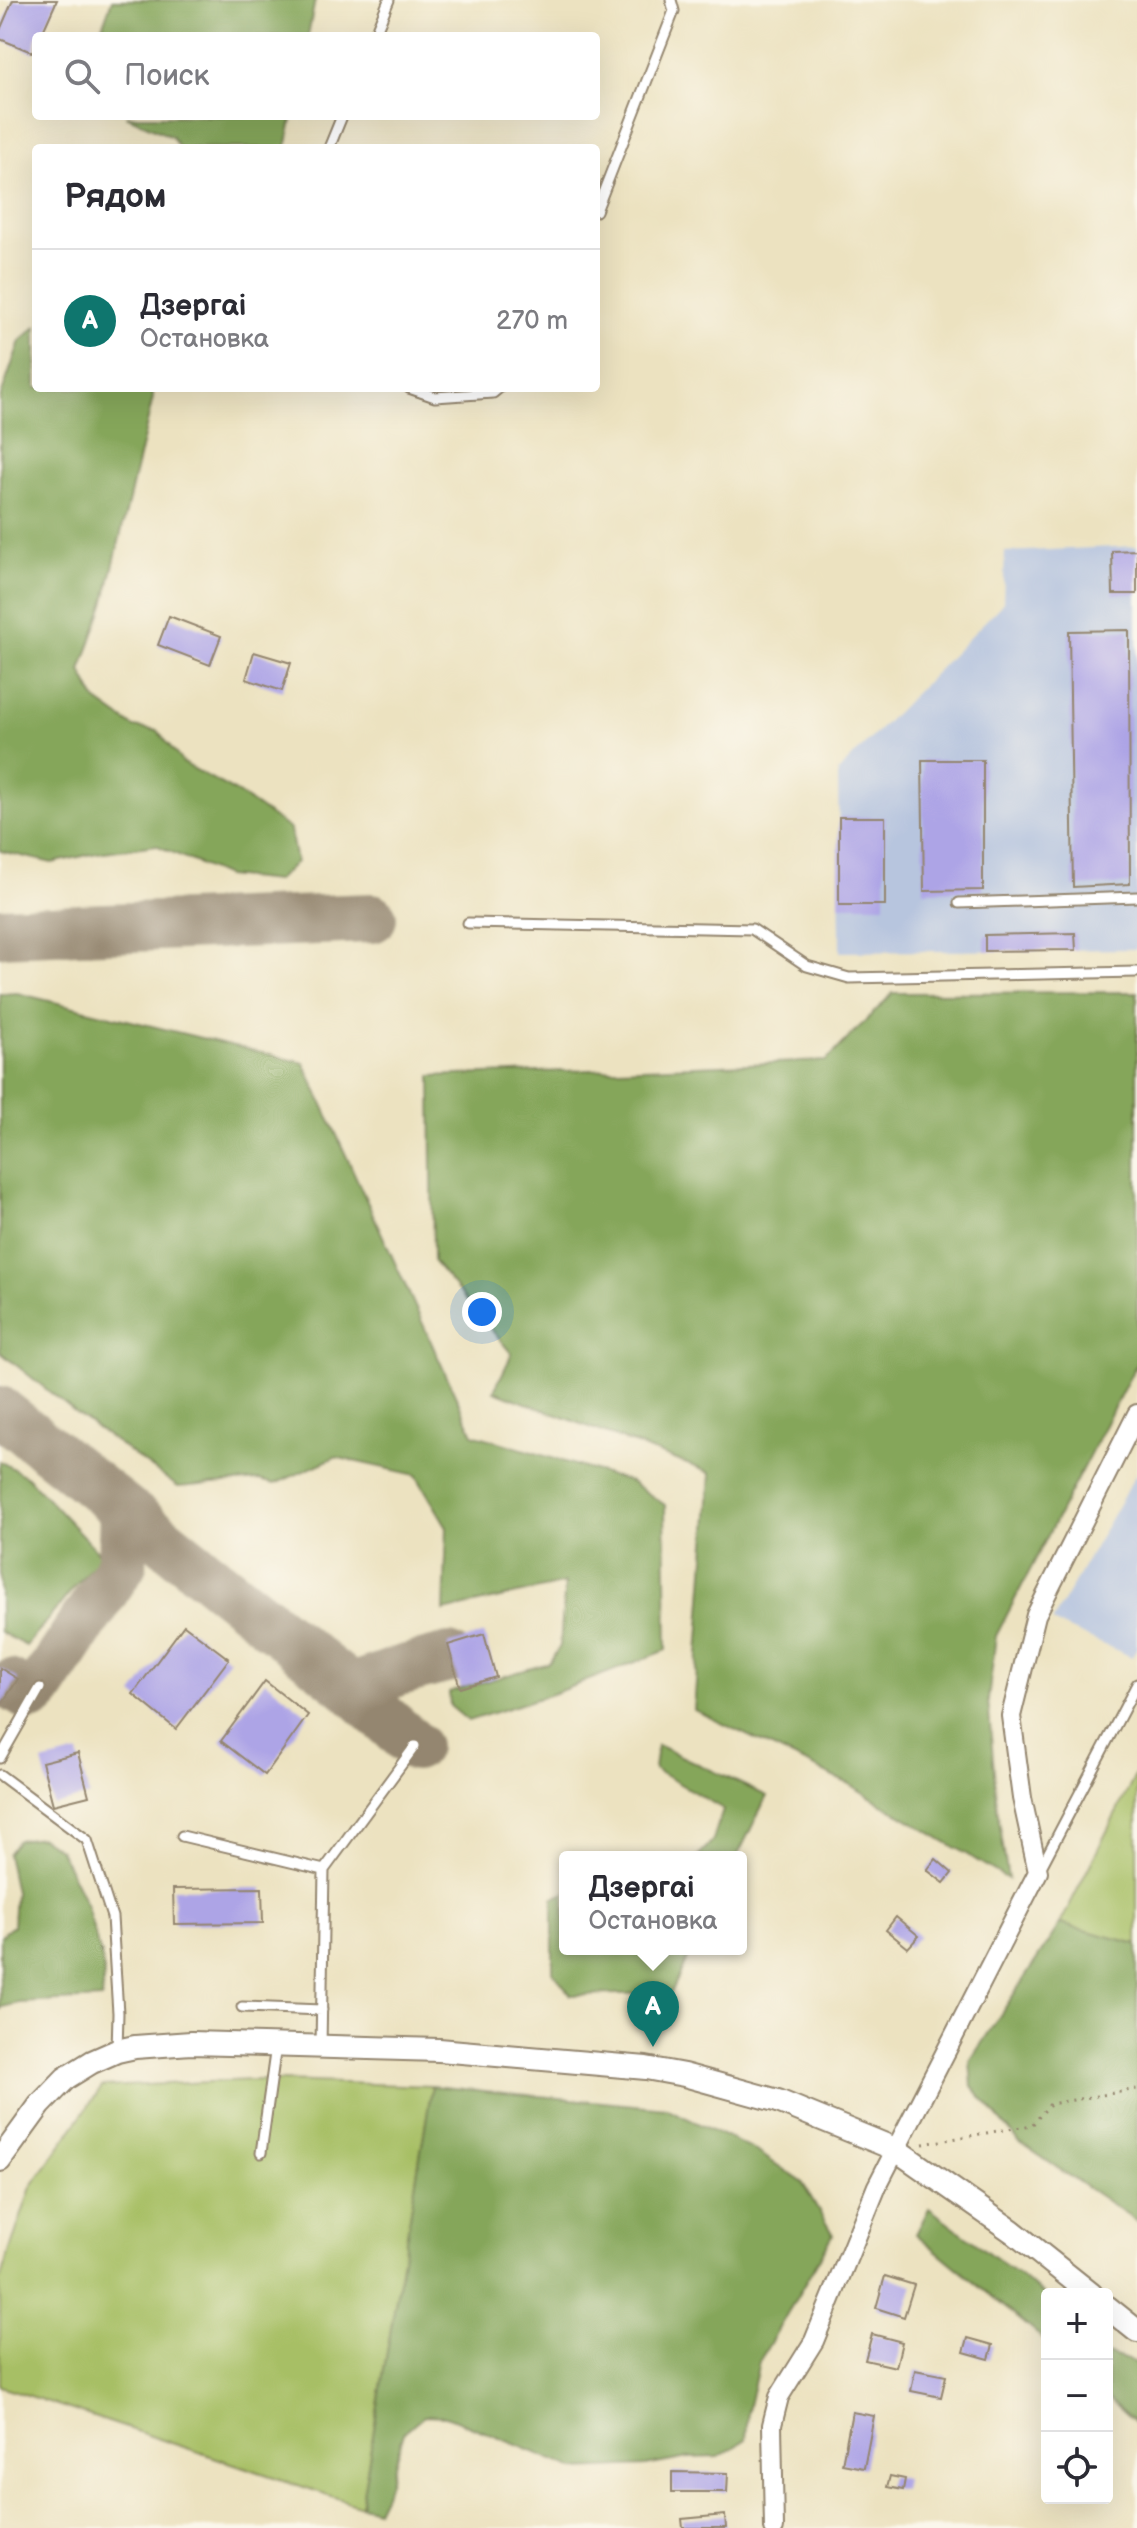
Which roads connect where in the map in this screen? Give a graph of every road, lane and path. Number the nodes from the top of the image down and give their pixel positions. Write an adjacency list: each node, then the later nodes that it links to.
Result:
1 (389, 0): 3 (lane)
2 (671, 0): 6 (lane)
3 (376, 32)
4 (340, 120): 5 (lane)
5 (331, 144)
6 (600, 201)
7 (421, 392): 8 (lane)
8 (494, 392)
9 (1137, 897): 10 (lane)
10 (959, 903)
11 (468, 923): 12 (lane)
12 (1137, 972)
13 (1137, 1414): 21 (street)
14 (1137, 1684): 21 (lane)
15 (40, 1688): 17 (lane)
16 (415, 1746): 20 (lane)
17 (0, 1758)
18 (0, 1775): 26 (lane)
19 (182, 1836): 20 (lane)
20 (324, 1870): 23 (lane)
21 (1038, 1872): 28 (street)
22 (242, 2007): 23 (lane)
23 (322, 2010): 25 (lane)
24 (276, 2046): 25 (street); 26 (street); 29 (lane)
25 (321, 2047): 28 (street)
26 (117, 2051): 30 (street)
27 (1137, 2089): 28 (path)
28 (895, 2149): 31 (street); 34 (street)
29 (261, 2153)
30 (0, 2160)
31 (1083, 2288)
32 (1113, 2312): 33 (street)
33 (1137, 2331)
34 (774, 2528)

